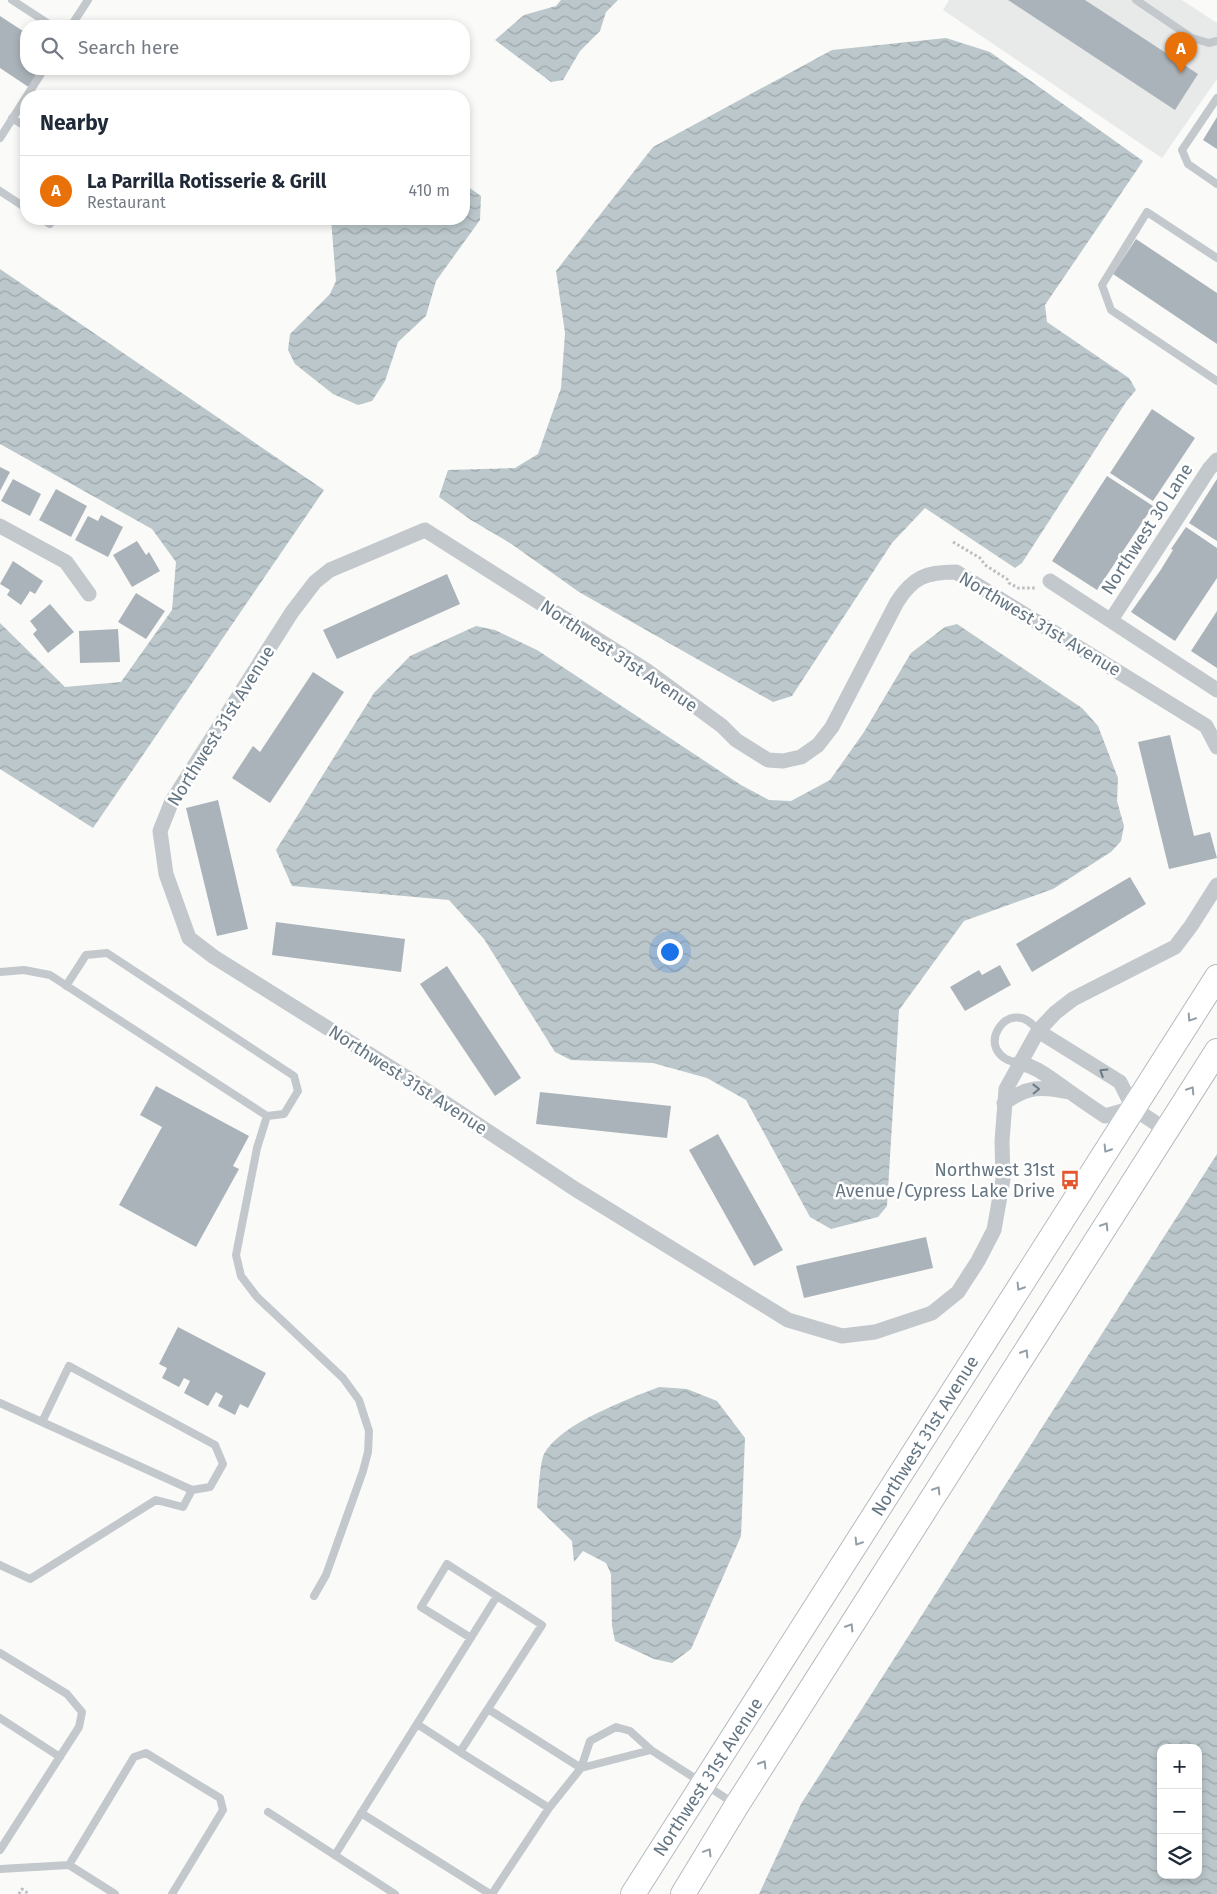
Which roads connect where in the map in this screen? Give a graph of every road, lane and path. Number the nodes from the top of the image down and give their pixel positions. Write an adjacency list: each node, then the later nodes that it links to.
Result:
1 (12, 0): 4 (lane)
2 (88, 0): 5 (lane)
3 (1136, 0): 6 (lane)
4 (43, 20)
5 (75, 20)
6 (1217, 40)
7 (40, 75): 8 (lane)
8 (30, 90)
9 (1217, 98): 14 (lane)
10 (20, 106): 11 (lane)
11 (12, 118): 12 (lane); 13 (lane)
12 (20, 123)
13 (0, 138)
14 (1217, 184)
15 (0, 191): 16 (lane)
16 (20, 204)
17 (1217, 258): 18 (lane)
18 (1217, 381)
19 (1217, 460): 24 (street, Northwest 30 Lane)
20 (0, 526): 23 (street)
21 (953, 542): 22 (path)
22 (1050, 581): 24 (street)
23 (89, 594)
24 (1111, 620): 25 (street)
25 (1217, 690)
26 (1217, 747): 35 (street, Northwest 31st Avenue)
27 (1217, 885): 31 (street, Northwest 31st Avenue)
28 (0, 972): 30 (lane)
29 (1217, 977): 36 (main road, Northwest 31st Avenue, one-way to 36)
30 (66, 986): 37 (lane); 37 (lane)
31 (1038, 1031): 33 (street, Northwest 31st Avenue); 33 (lane); 36 (street, one-way to 31)
32 (1217, 1051): 38 (main road, one-way to 32)
33 (1019, 1063): 34 (street); 35 (street, Northwest 31st Avenue)
34 (1071, 1093): 35 (street, one-way to 34); 36 (street)
35 (1004, 1102)
36 (1133, 1108): 38 (street); 54 (main road, Northwest 31st Avenue, one-way to 54)
37 (267, 1116): 43 (lane)
38 (1166, 1130): 55 (main road, one-way to 38)
39 (0, 1403): 40 (lane)
40 (42, 1422): 41 (lane); 41 (lane)
41 (192, 1490): 42 (lane)
42 (0, 1565)
43 (314, 1596)
44 (497, 1596): 45 (lane); 45 (lane); 47 (lane)
45 (471, 1638): 49 (lane)
46 (0, 1653): 52 (lane)
47 (488, 1709): 51 (lane); 53 (lane)
48 (0, 1718): 52 (lane)
49 (417, 1724): 51 (lane); 58 (lane)
50 (651, 1750): 53 (lane); 53 (lane); 54 (lane)
51 (460, 1752): 56 (lane)
52 (60, 1757): 59 (lane)
53 (582, 1768): 56 (lane)
54 (704, 1784): 55 (lane); 69 (main road, Northwest 31st Avenue)
55 (737, 1805): 70 (main road, one-way to 55)
56 (549, 1808): 68 (lane)
57 (268, 1812): 60 (lane)
58 (361, 1813): 60 (lane); 68 (lane)
59 (0, 1850)
60 (335, 1855): 67 (lane)
61 (69, 1865): 62 (lane); 65 (lane); 66 (lane)
62 (0, 1869)
63 (20, 1894): 64 (path)
64 (29, 1894)
65 (114, 1894)
66 (172, 1894)
67 (395, 1894)
68 (491, 1894)
69 (633, 1894)
70 (683, 1894)

